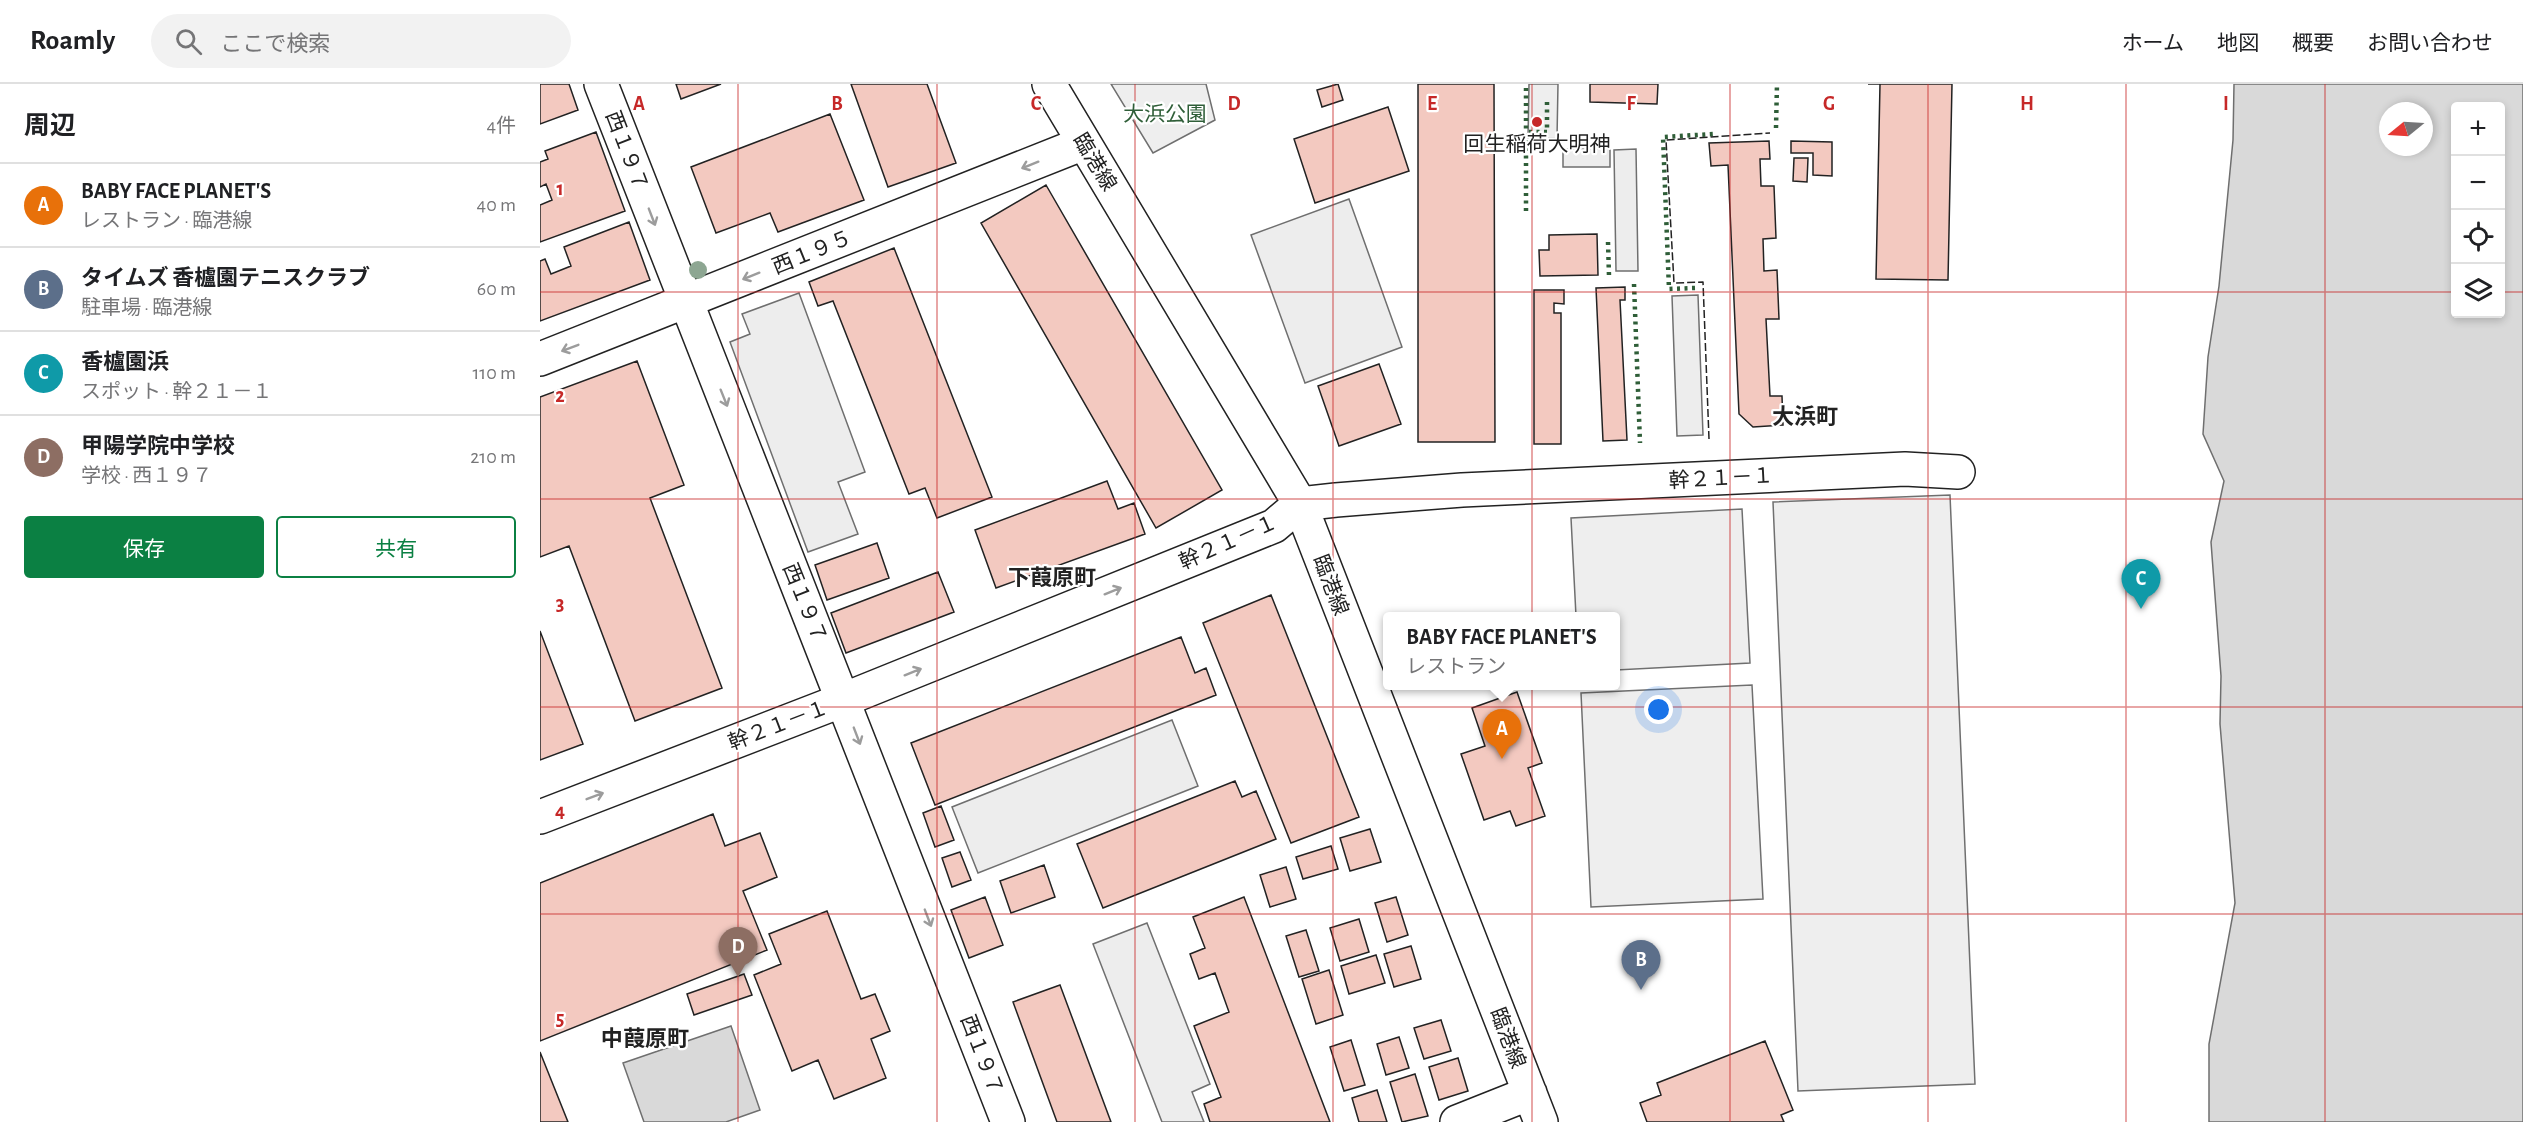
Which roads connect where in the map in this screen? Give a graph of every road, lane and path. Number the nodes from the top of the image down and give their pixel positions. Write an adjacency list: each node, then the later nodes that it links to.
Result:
1 (601, 84): 4 (street, 西１９７, one-way to 4)
2 (1049, 84): 3 (street, 臨港線)
3 (1084, 143): 4 (street, 西１９５, one-way to 4); 7 (street, 臨港線)
4 (686, 303): 5 (street, 西１９５, one-way to 5); 8 (street, 西１９７, one-way to 8)
5 (540, 359)
6 (1958, 472): 7 (street, 幹２１－１)
7 (1300, 504): 8 (street, 幹２１－１, one-way to 7); 10 (street, 臨港線)
8 (843, 700): 9 (street, 幹２１－１, one-way to 8); 11 (street, 西１９７, one-way to 11)
9 (540, 817)
10 (1536, 1108): 12 (street)
11 (1008, 1122)
12 (1457, 1122)

